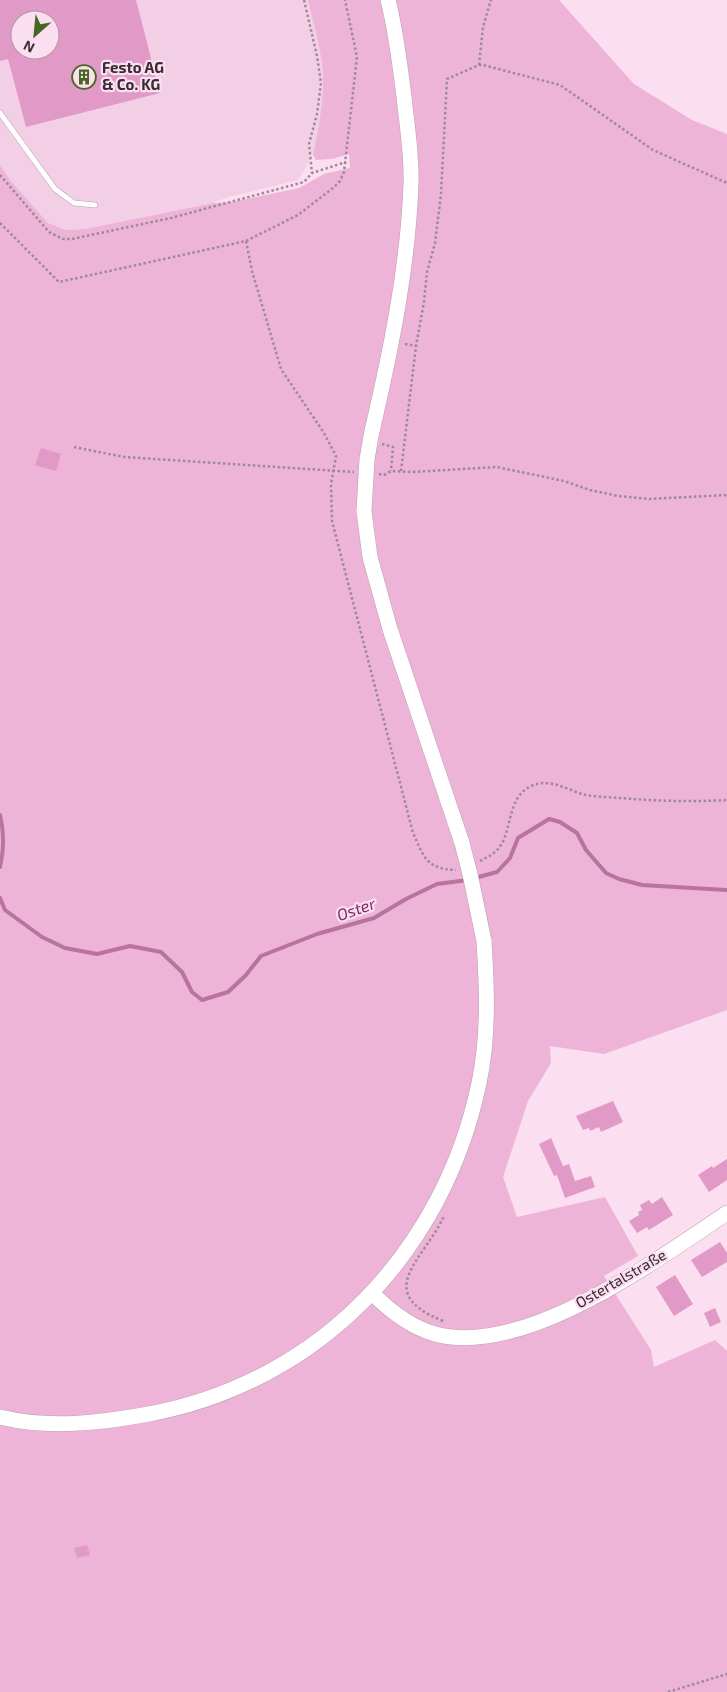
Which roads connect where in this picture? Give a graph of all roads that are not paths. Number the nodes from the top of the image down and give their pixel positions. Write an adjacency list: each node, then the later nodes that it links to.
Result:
1 (388, 0): 5 (main road, bridge)
2 (0, 113): 3 (lane)
3 (94, 205)
4 (727, 1213): 5 (main road, Ostertalstraße)
5 (372, 1293): 6 (main road)
6 (0, 1417)

